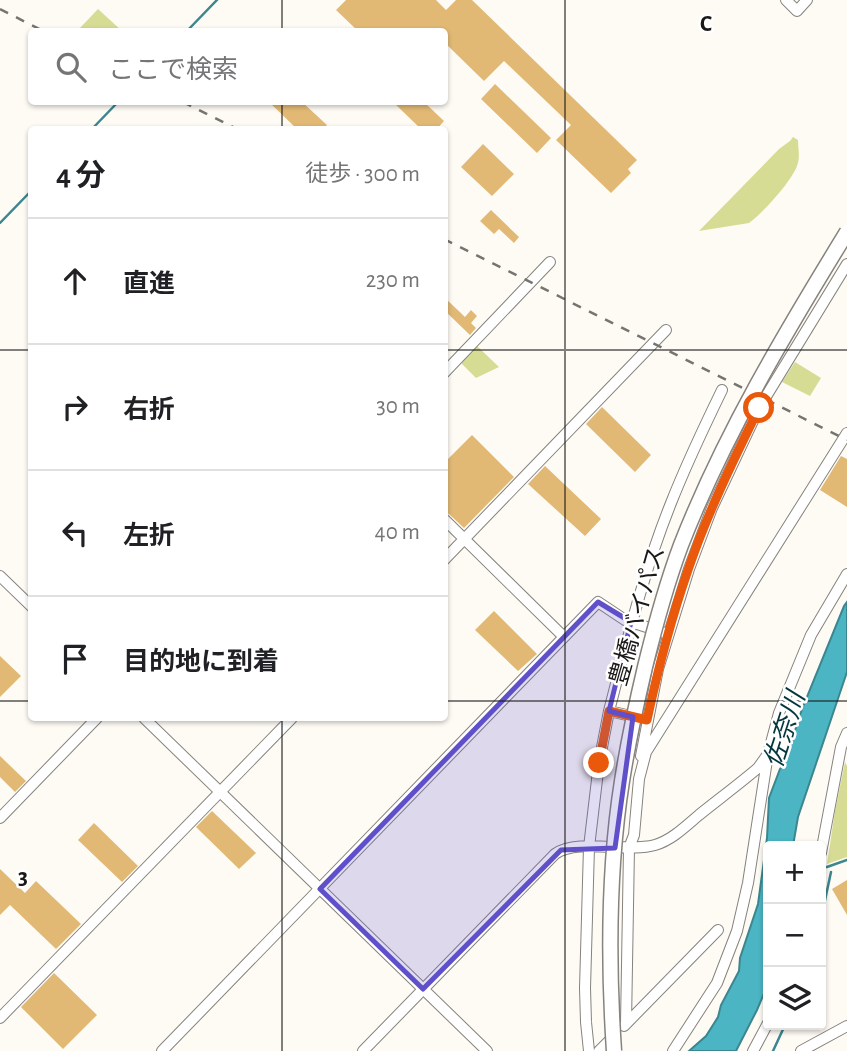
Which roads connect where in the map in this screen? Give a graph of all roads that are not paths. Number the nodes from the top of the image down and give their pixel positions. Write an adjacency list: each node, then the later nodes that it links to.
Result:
1 (786, 0): 2 (street)
2 (807, 0)
3 (847, 232): 48 (highway, 豊橋バイパス, bridge)
4 (847, 243): 49 (highway, 豊橋バイパス, bridge)
5 (550, 262): 8 (street)
6 (847, 264): 18 (street)
7 (666, 330): 12 (street)
8 (448, 369)
9 (722, 390): 17 (street)
10 (847, 433): 29 (street)
11 (448, 523): 12 (street)
12 (465, 539): 13 (street); 19 (street)
13 (448, 556)
14 (847, 574): 27 (street)
15 (0, 576): 16 (street)
16 (28, 603)
17 (631, 622): 18 (street); 19 (street); 20 (street)
18 (668, 634): 21 (street)
19 (564, 637): 35 (street)
20 (609, 711): 21 (street); 33 (street)
21 (647, 720): 29 (street)
22 (94, 721): 31 (street)
23 (147, 721): 30 (street)
24 (289, 721): 30 (street)
25 (847, 733): 26 (street)
26 (841, 747): 28 (street); 32 (street)
27 (768, 754): 34 (street); 50 (street)
28 (847, 757)
29 (639, 779): 34 (street)
30 (220, 792): 35 (street); 38 (street)
31 (0, 818)
32 (823, 841)
33 (589, 847): 34 (street); 37 (street); 46 (street)
34 (629, 848): 39 (street)
35 (320, 889): 37 (street); 43 (street)
36 (718, 930): 39 (street)
37 (423, 989): 44 (street); 45 (street)
38 (0, 1018)
39 (626, 1024): 47 (street)
40 (847, 1027): 42 (street)
41 (764, 1030): 51 (street)
42 (817, 1048): 52 (street)
43 (162, 1051)
44 (363, 1051)
45 (487, 1051)
46 (589, 1051)
47 (599, 1051)
48 (614, 1051)
49 (620, 1051)
50 (673, 1051)
51 (753, 1051)
52 (801, 1051)

